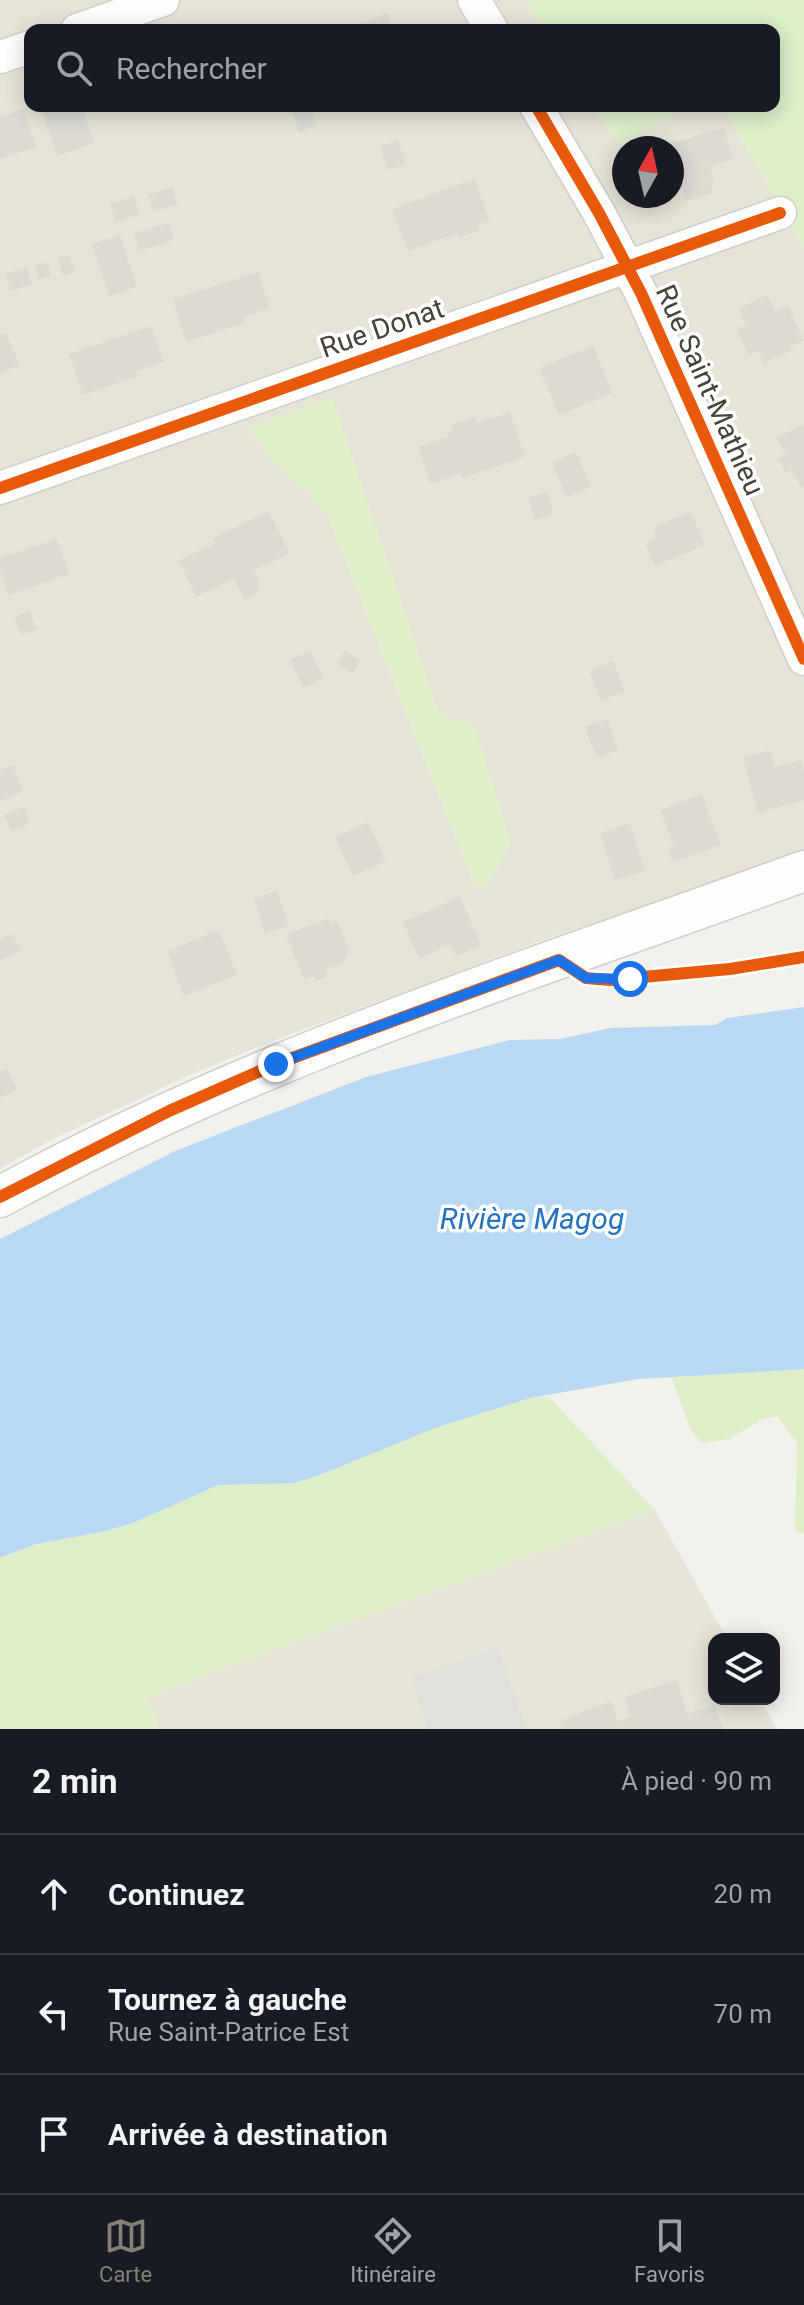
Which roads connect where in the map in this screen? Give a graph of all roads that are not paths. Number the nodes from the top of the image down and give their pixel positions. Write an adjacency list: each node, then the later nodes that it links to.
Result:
1 (163, 0): 3 (street)
2 (474, 0): 4 (street)
3 (94, 24)
4 (488, 24)
5 (24, 49): 6 (street)
6 (0, 57)
7 (539, 112): 9 (street, Rue Saint-Mathieu)
8 (780, 213): 9 (street, Rue Donat)
9 (628, 267): 10 (street, Rue Donat); 11 (street, Rue Saint-Mathieu)
10 (0, 488)
11 (804, 659)
12 (804, 871): 13 (street)
13 (0, 1197)

